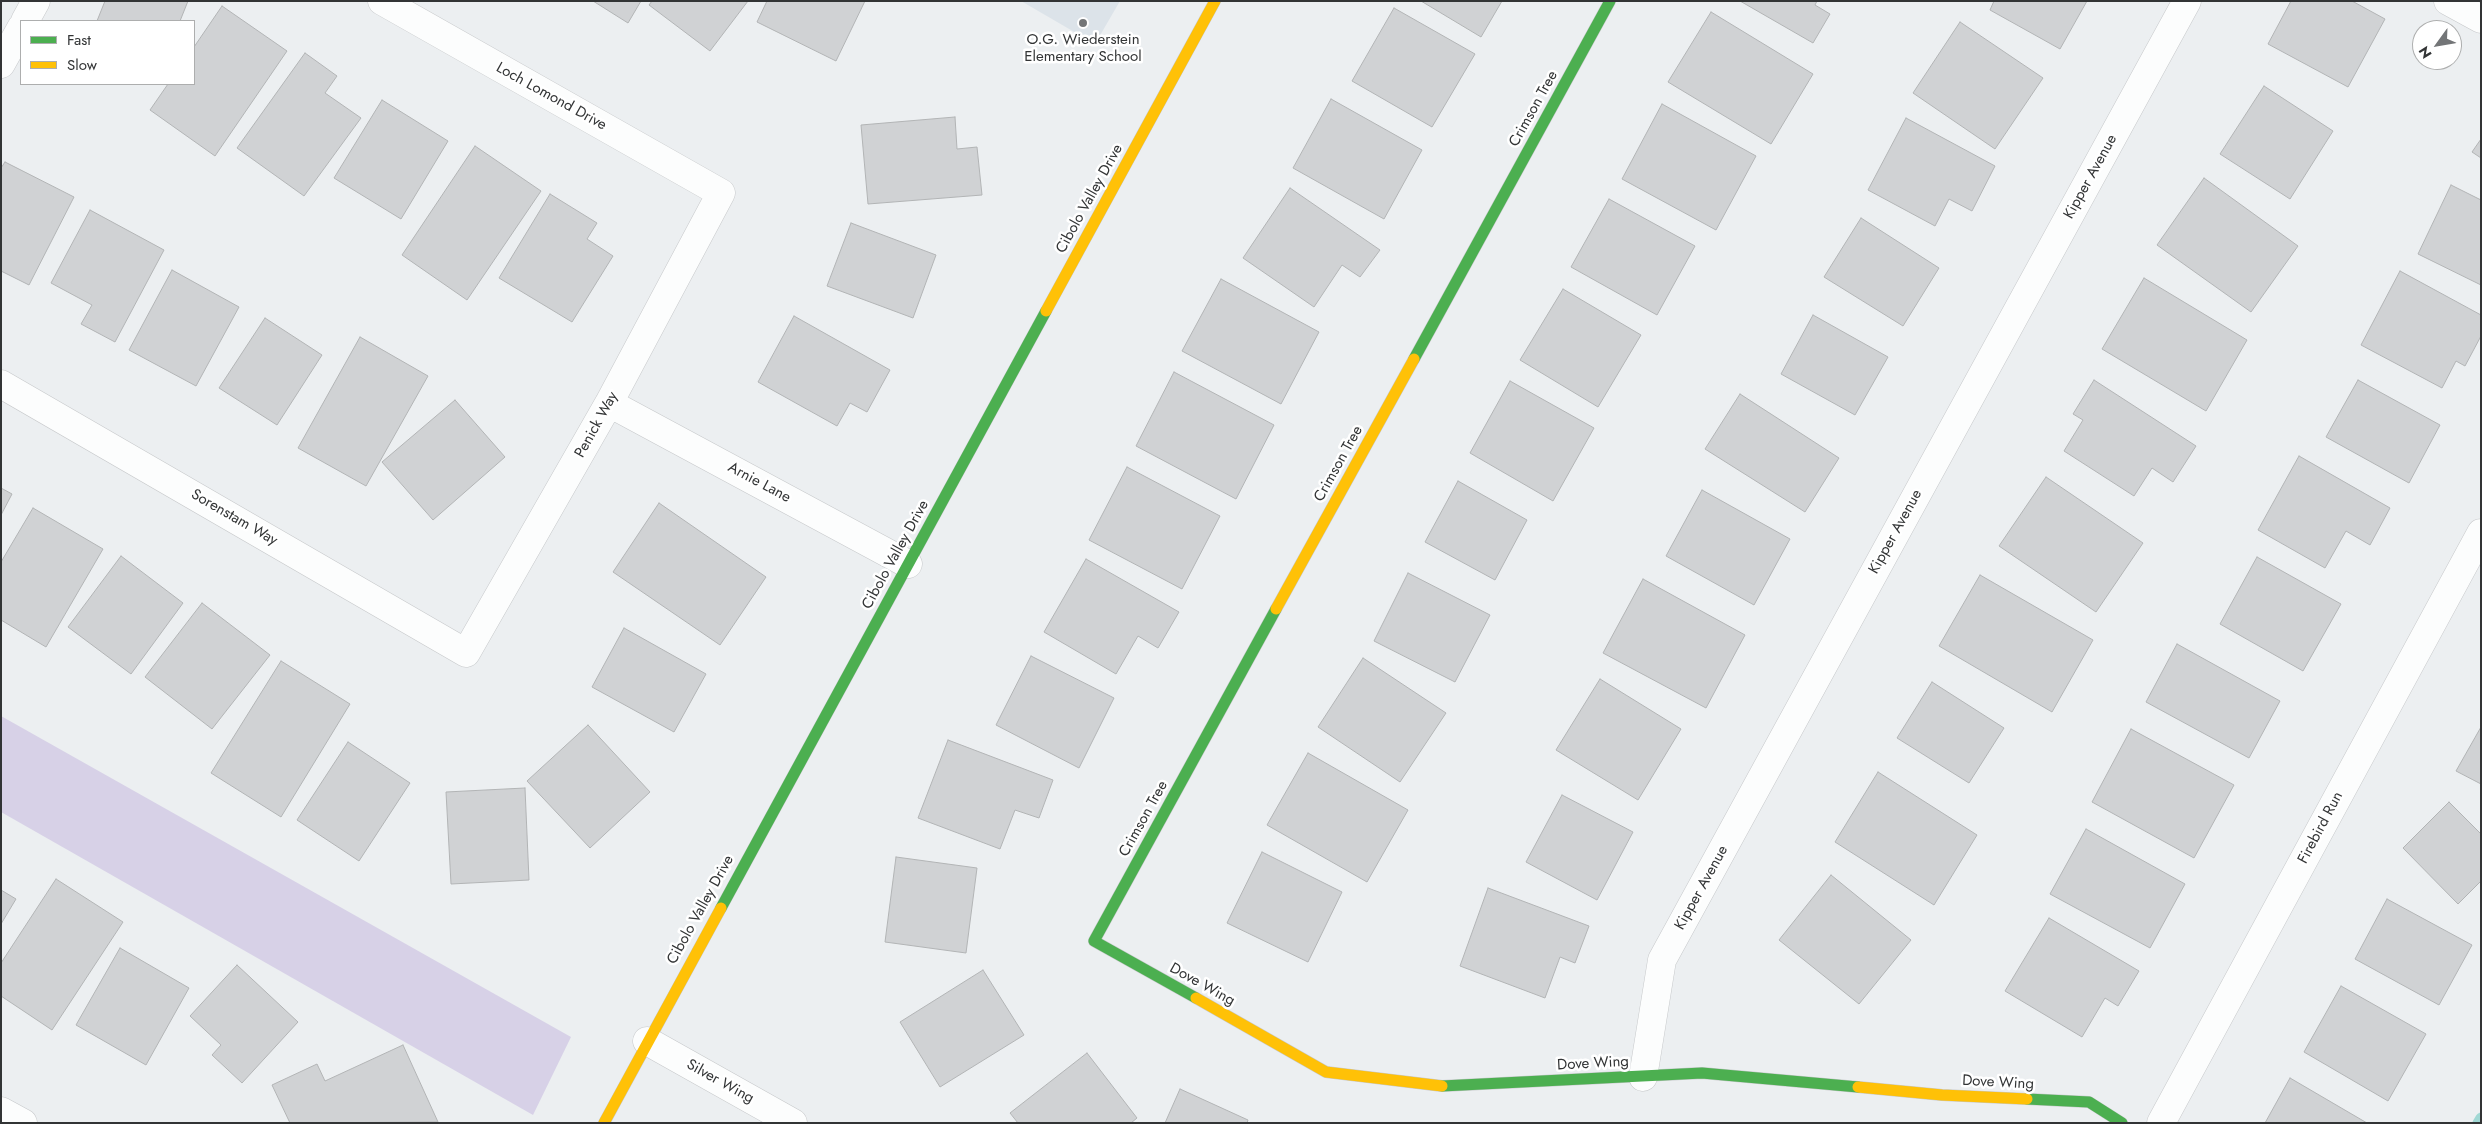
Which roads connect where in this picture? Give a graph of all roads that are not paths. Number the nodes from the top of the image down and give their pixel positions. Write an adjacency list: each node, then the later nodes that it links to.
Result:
1 (36, 1): 8 (street)
2 (382, 1): 11 (street, Loch Lomond Drive)
3 (1215, 1): 15 (street, Cibolo Valley Drive)
4 (1610, 1): 17 (street, Crimson Tree)
5 (2187, 1): 19 (street, Kipper Avenue)
6 (2448, 1): 7 (street)
7 (2481, 19)
8 (26, 20)
9 (20, 30): 10 (street)
10 (1, 64)
11 (721, 193): 13 (street, Penick Way)
12 (1, 384): 16 (street, Sorenstam Way)
13 (609, 403): 15 (street, Arnie Lane); 16 (street, Penick Way)
14 (2481, 533): 25 (street, Firebird Run)
15 (908, 564): 18 (street, Cibolo Valley Drive)
16 (466, 653)
17 (1094, 941): 19 (street, Dove Wing)
18 (647, 1041): 22 (street, Cibolo Valley Drive); 23 (street, Silver Wing)
19 (1643, 1076): 24 (street, Dove Wing)
20 (1, 1111): 21 (street)
21 (23, 1123)
22 (604, 1123)
23 (793, 1123)
24 (2122, 1123)
25 (2161, 1123)

